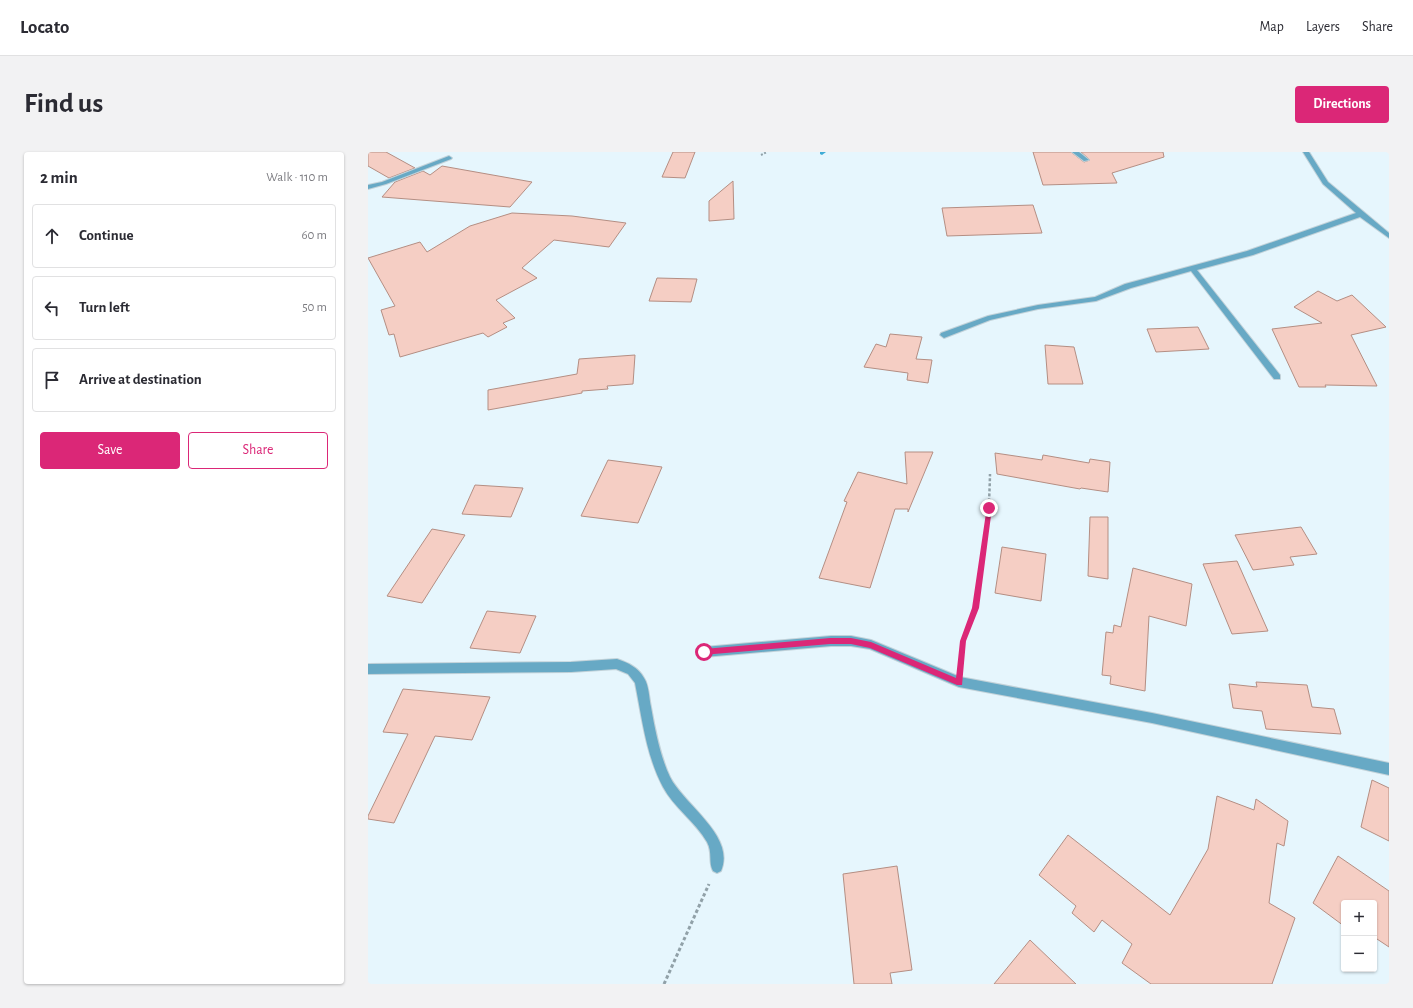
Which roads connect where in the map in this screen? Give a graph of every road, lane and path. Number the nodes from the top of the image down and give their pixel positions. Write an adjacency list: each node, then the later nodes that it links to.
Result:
1 (767, 152): 4 (path)
2 (1075, 152): 6 (street)
3 (1306, 152): 8 (street)
4 (761, 156)
5 (449, 158): 7 (street)
6 (1086, 160)
7 (368, 187)
8 (1361, 214): 9 (street); 10 (street)
9 (1389, 236)
10 (1192, 268): 11 (street); 12 (street)
11 (944, 335)
12 (1277, 377)
13 (990, 474): 16 (path)
14 (704, 652): 16 (street)
15 (368, 669): 18 (street)
16 (959, 682): 17 (street)
17 (1389, 769)
18 (717, 867): 19 (path)
19 (664, 984)

